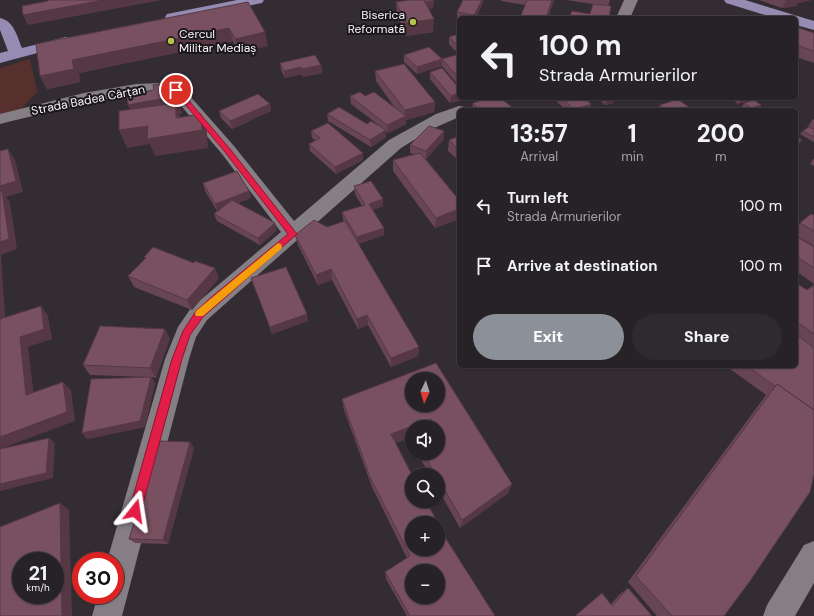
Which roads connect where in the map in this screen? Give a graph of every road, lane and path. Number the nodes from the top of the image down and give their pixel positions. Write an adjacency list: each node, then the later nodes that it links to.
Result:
1 (257, 0): 6 (main road)
2 (631, 0): 4 (street)
3 (731, 0): 5 (main road)
4 (624, 16)
5 (783, 16)
6 (162, 20)
7 (798, 21): 9 (main road)
8 (0, 22): 11 (main road)
9 (814, 26)
10 (81, 36): 11 (main road)
11 (10, 49): 12 (main road)
12 (0, 58)
13 (457, 112): 15 (street)
14 (0, 119): 15 (street, Strada Badea Cârțan)
15 (293, 234): 16 (street)
16 (124, 553)
17 (814, 555): 20 (street)
18 (110, 604): 19 (street)
19 (107, 616)
20 (778, 616)

